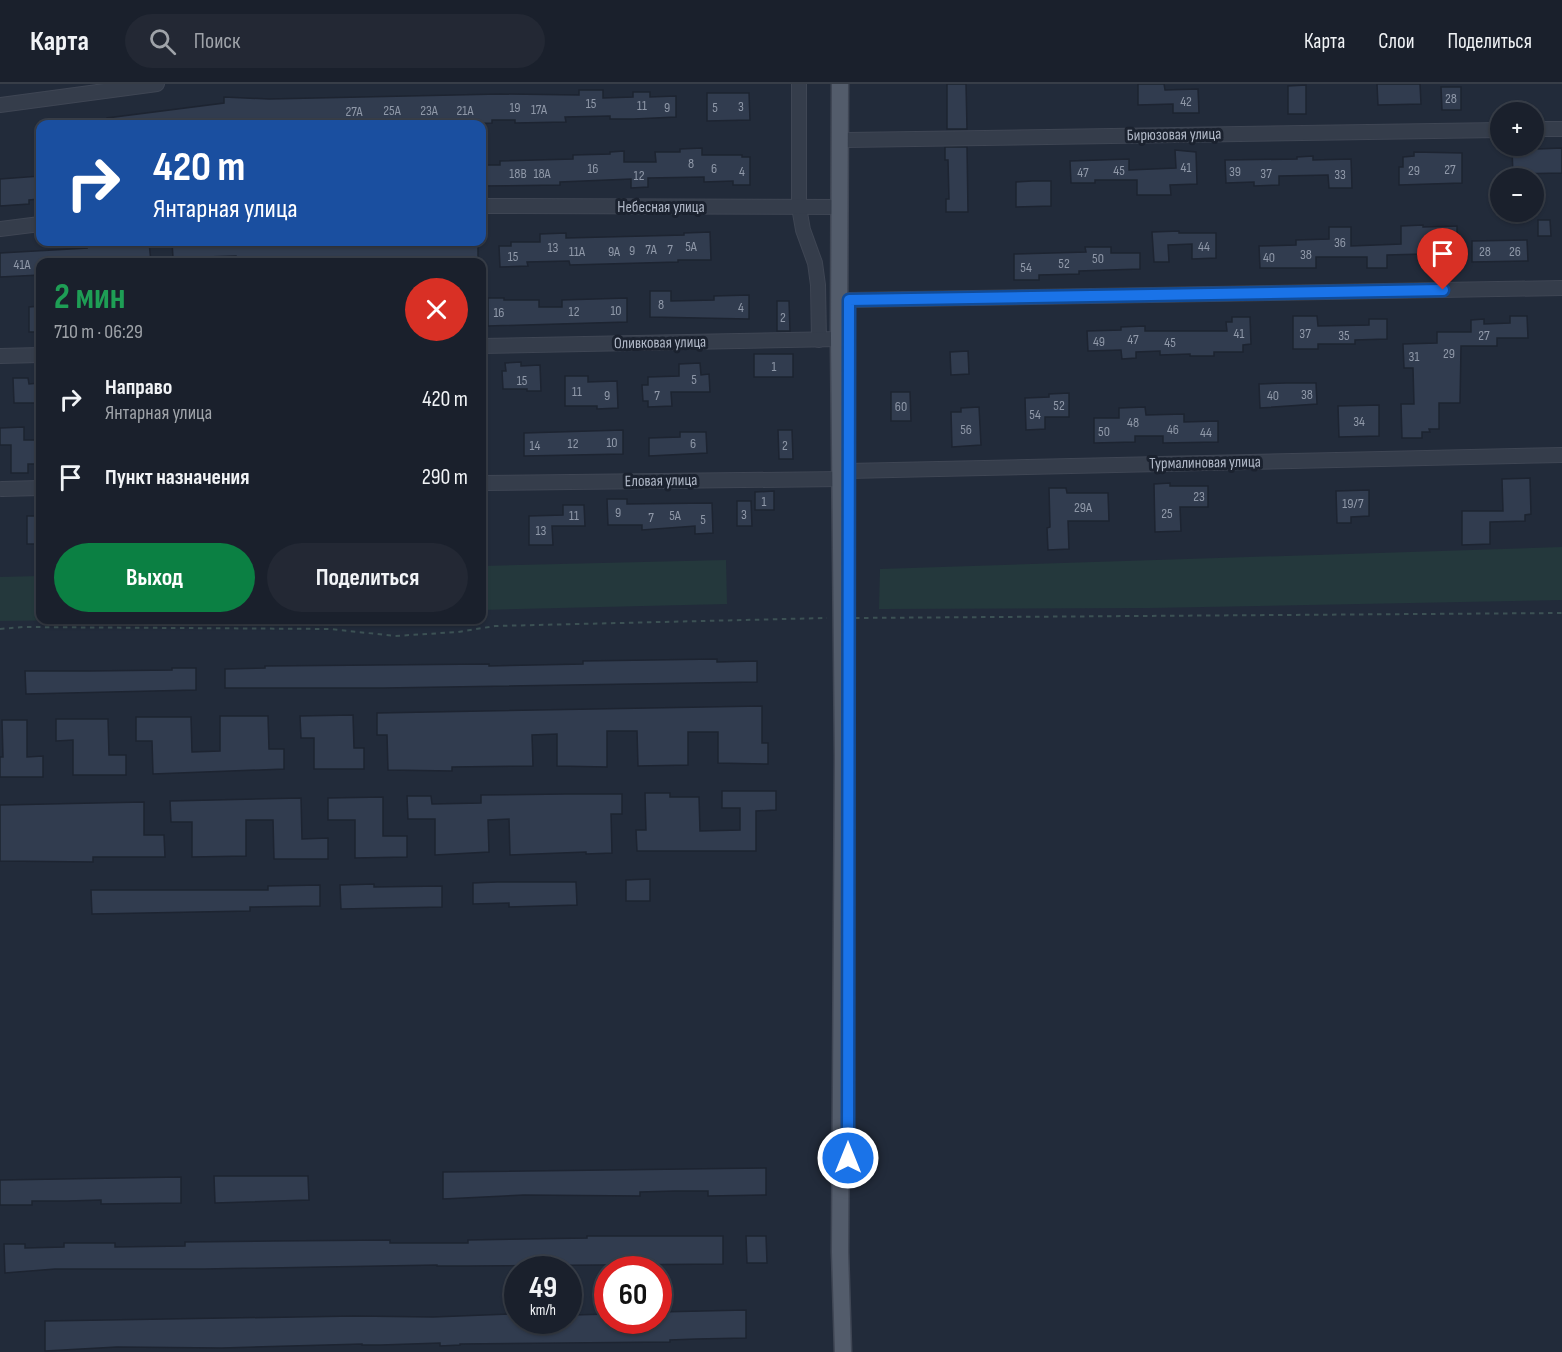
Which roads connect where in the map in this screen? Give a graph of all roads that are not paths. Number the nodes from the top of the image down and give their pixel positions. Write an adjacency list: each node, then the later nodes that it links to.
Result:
1 (157, 84): 5 (street)
2 (799, 84): 11 (street)
3 (840, 84): 12 (main road)
4 (848, 84): 9 (main road)
5 (0, 105)
6 (1490, 129): 9 (street, Бирюзовая улица)
7 (1544, 129): 8 (street)
8 (1562, 129)
9 (847, 140): 16 (main road)
10 (486, 206): 11 (street, Небесная улица)
11 (799, 207): 12 (street, Небесная улица); 18 (street)
12 (840, 207): 17 (main road)
13 (36, 224): 14 (street)
14 (0, 229)
15 (1562, 288): 16 (street)
16 (849, 300): 23 (main road)
17 (839, 339): 18 (street, Оливковая улица); 23 (main road)
18 (819, 340): 19 (street, Оливковая улица)
19 (486, 346)
20 (36, 355): 21 (street)
21 (0, 356)
22 (1562, 455): 23 (street, Турмалиновая улица)
23 (845, 475): 24 (street, Еловая улица); 27 (main road)
24 (486, 483)
25 (36, 488): 26 (street)
26 (2, 489)
27 (846, 618): 28 (main road); 29 (main road)
28 (843, 1352)
29 (851, 1352)

